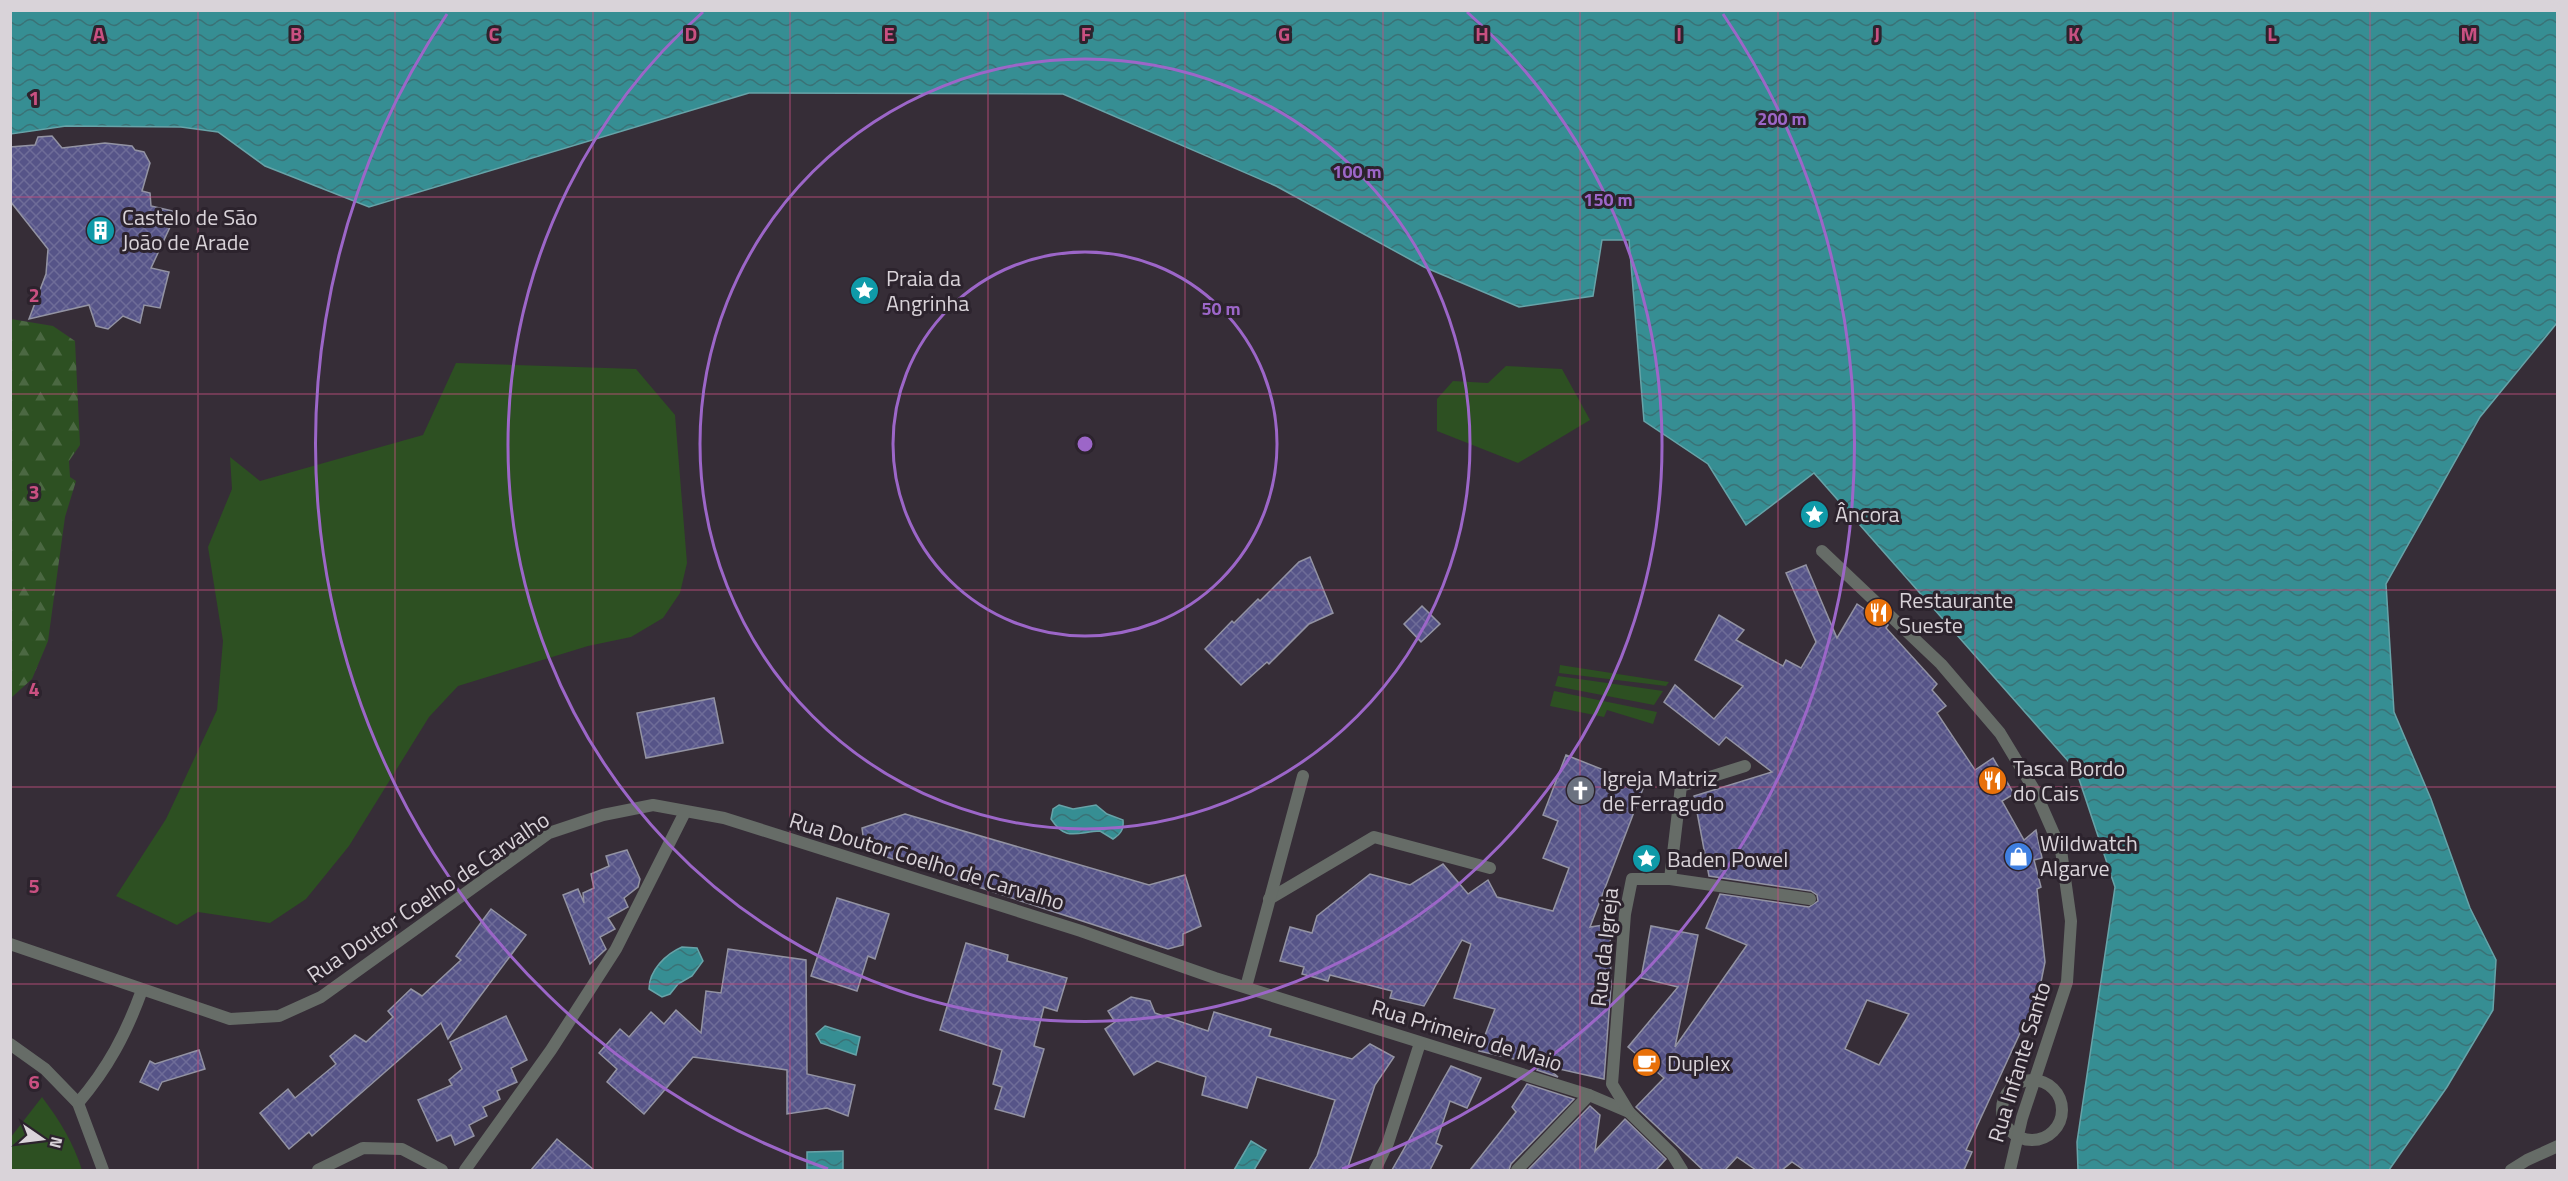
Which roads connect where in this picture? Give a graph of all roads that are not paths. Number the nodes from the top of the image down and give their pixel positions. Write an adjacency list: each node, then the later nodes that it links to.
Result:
1 (1822, 551): 15 (street, Rua Infante Santo)
2 (1745, 766): 6 (street)
3 (1303, 776): 7 (street)
4 (685, 812): 10 (street, Rua Doutor Coelho de Carvalho); 12 (street, Rua Doutor Coelho de Carvalho); 25 (street)
5 (1490, 868): 7 (street)
6 (1670, 879): 8 (street); 18 (street, Rua da Igreja)
7 (1269, 899): 11 (street)
8 (1810, 899)
9 (10, 944): 12 (street, Rua Doutor Coelho de Carvalho)
10 (1215, 978): 11 (street, Rua Primeiro de Maio)
11 (1246, 987): 13 (street, Rua Primeiro de Maio)
12 (142, 990): 17 (street)
13 (1420, 1043): 16 (street, Rua Primeiro de Maio); 26 (street)
14 (10, 1044): 17 (street)
15 (2034, 1080): 19 (street, Rua Infante Santo); 19 (street); 19 (street)
16 (1589, 1095): 18 (street, Rua Primeiro de Maio); 27 (street)
17 (78, 1103): 22 (street)
18 (1629, 1112): 21 (street, Rua Primeiro de Maio)
19 (2017, 1137): 30 (street, Rua Infante Santo)
20 (2558, 1146): 31 (street)
21 (1672, 1154): 28 (street, Rua Primeiro de Maio); 29 (street)
22 (103, 1170)
23 (318, 1170): 24 (street)
24 (442, 1170)
25 (465, 1170)
26 (1375, 1170)
27 (1517, 1170)
28 (1682, 1170)
29 (1692, 1170)
30 (2010, 1170)
31 (2511, 1170)

